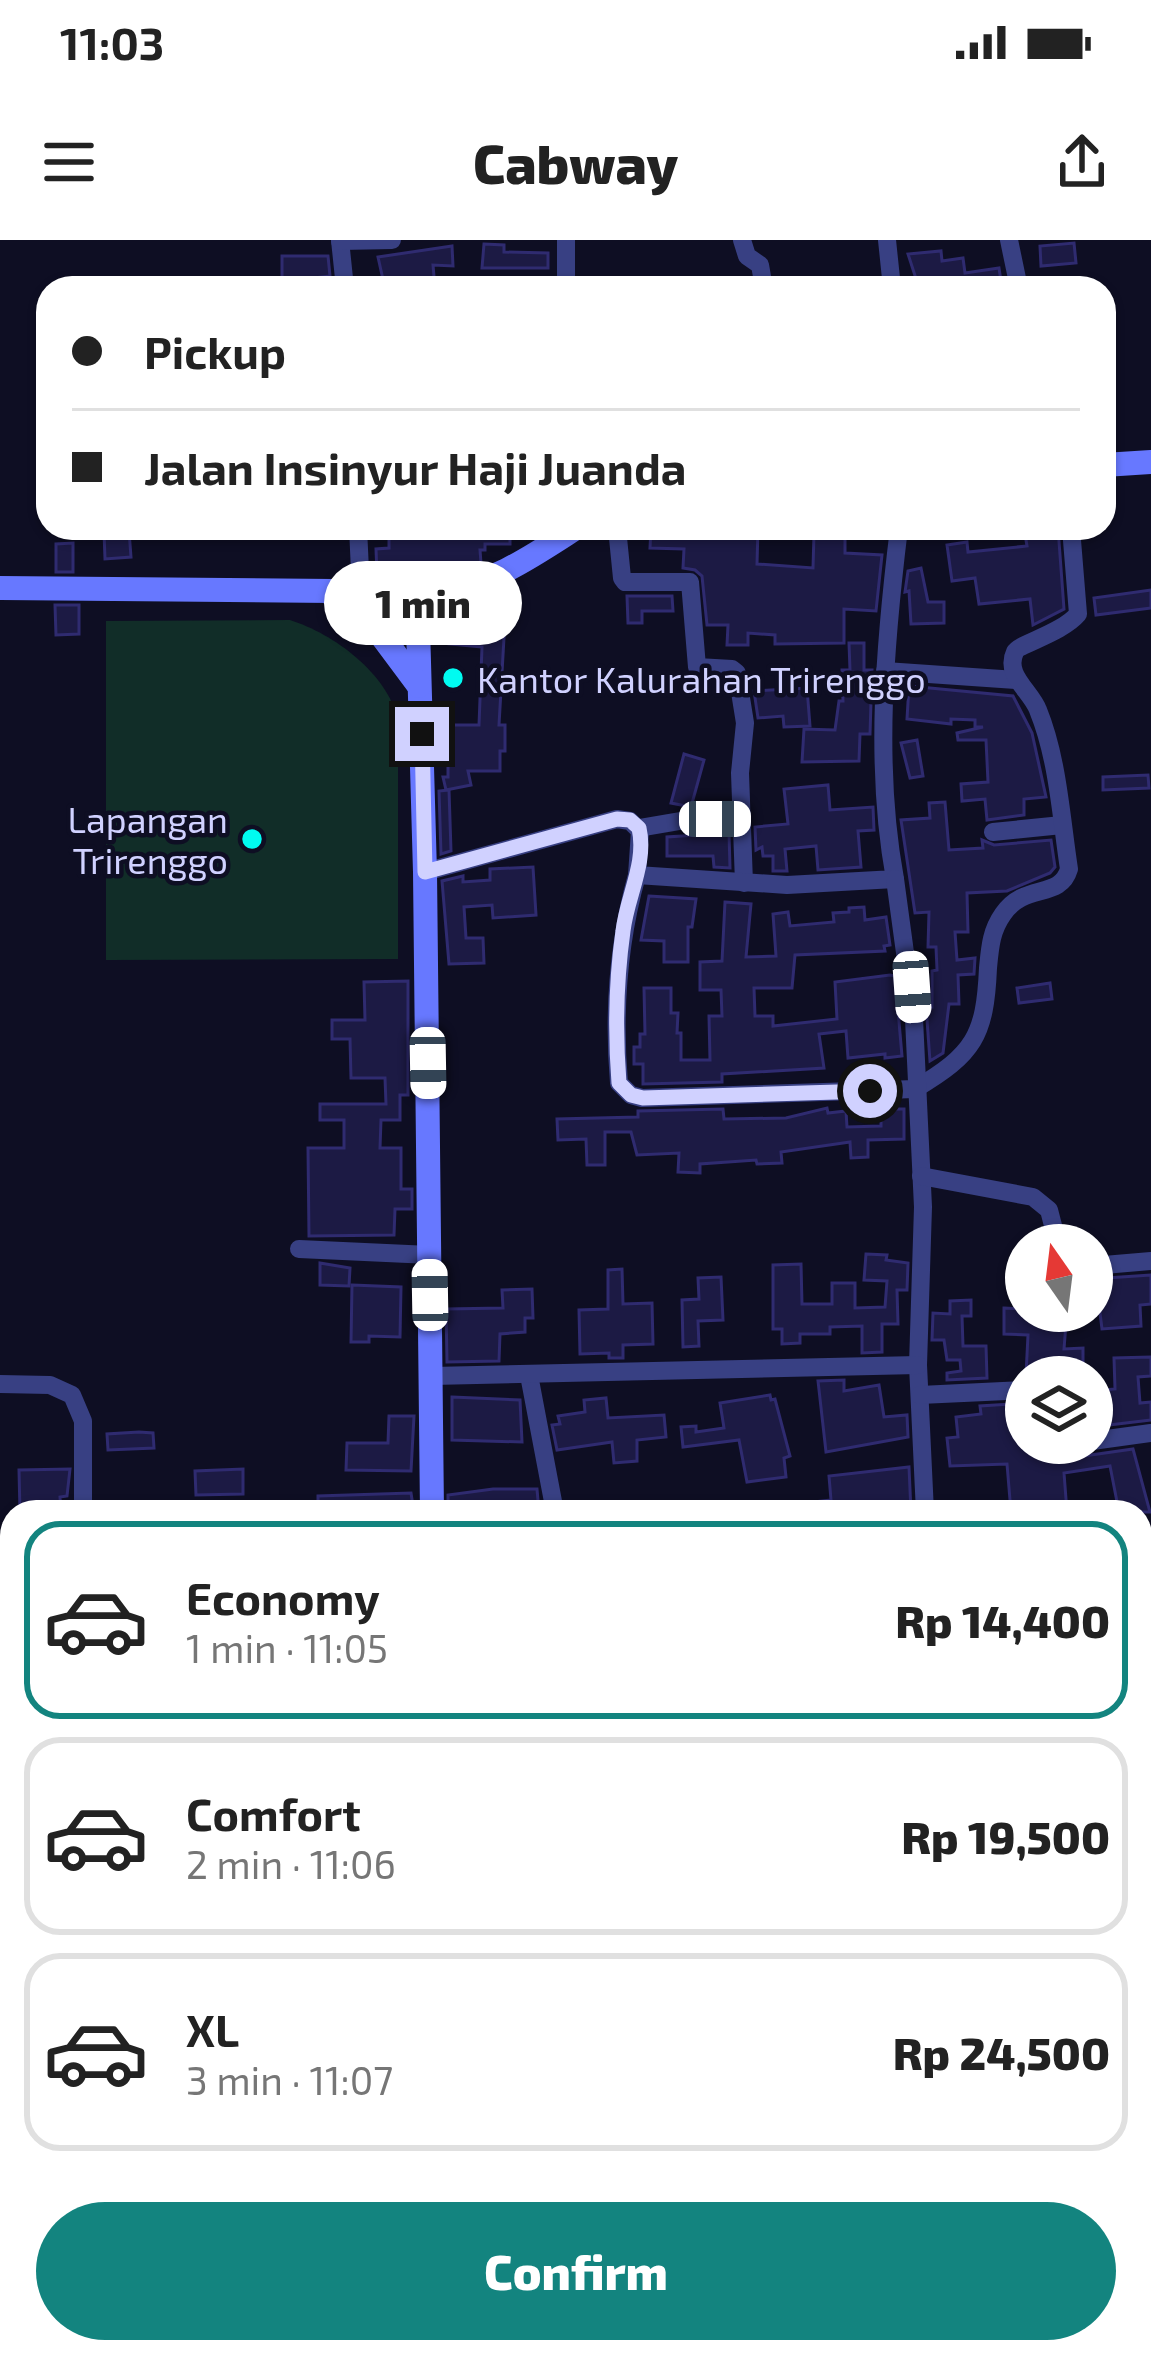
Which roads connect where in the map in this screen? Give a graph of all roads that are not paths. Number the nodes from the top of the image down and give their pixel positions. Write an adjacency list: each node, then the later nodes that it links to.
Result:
1 (392, 240): 6 (street)
2 (566, 240): 8 (street)
3 (742, 240): 9 (street)
4 (887, 240): 10 (street)
5 (1009, 240): 11 (street)
6 (340, 241): 7 (street)
7 (344, 276)
8 (566, 276)
9 (762, 276)
10 (891, 276)
11 (1016, 276)
12 (1151, 462): 13 (main road)
13 (1116, 464)
14 (359, 540): 21 (street)
15 (555, 540): 22 (main road)
16 (618, 540): 26 (street)
17 (898, 540): 23 (street)
18 (1072, 540): 24 (street)
19 (0, 588): 20 (main road)
20 (330, 592): 21 (main road); 25 (main road)
21 (361, 592): 22 (main road)
22 (417, 592): 25 (main road)
23 (886, 670): 24 (street); 32 (street)
24 (1016, 680): 27 (street)
25 (420, 688): 30 (main road)
26 (740, 819): 28 (street); 33 (street)
27 (1062, 825): 29 (street); 34 (street)
28 (639, 828): 30 (street); 31 (street)
29 (993, 832)
30 (425, 872): 38 (main road)
31 (638, 875): 33 (street); 34 (street)
32 (895, 879): 33 (street); 34 (street)
33 (744, 884)
34 (915, 1090): 35 (street)
35 (921, 1177): 36 (street); 41 (street)
36 (1053, 1224)
37 (298, 1250): 38 (street)
38 (430, 1255): 43 (main road)
39 (1151, 1261): 40 (street)
40 (1113, 1264)
41 (918, 1365): 42 (street); 46 (street)
42 (529, 1375): 43 (street); 51 (street)
43 (432, 1376): 50 (main road)
44 (0, 1384): 49 (street)
45 (1005, 1391): 46 (street)
46 (920, 1395): 52 (street)
47 (1151, 1433): 48 (street)
48 (1113, 1439)
49 (83, 1500)
50 (432, 1500)
51 (553, 1500)
52 (924, 1500)

